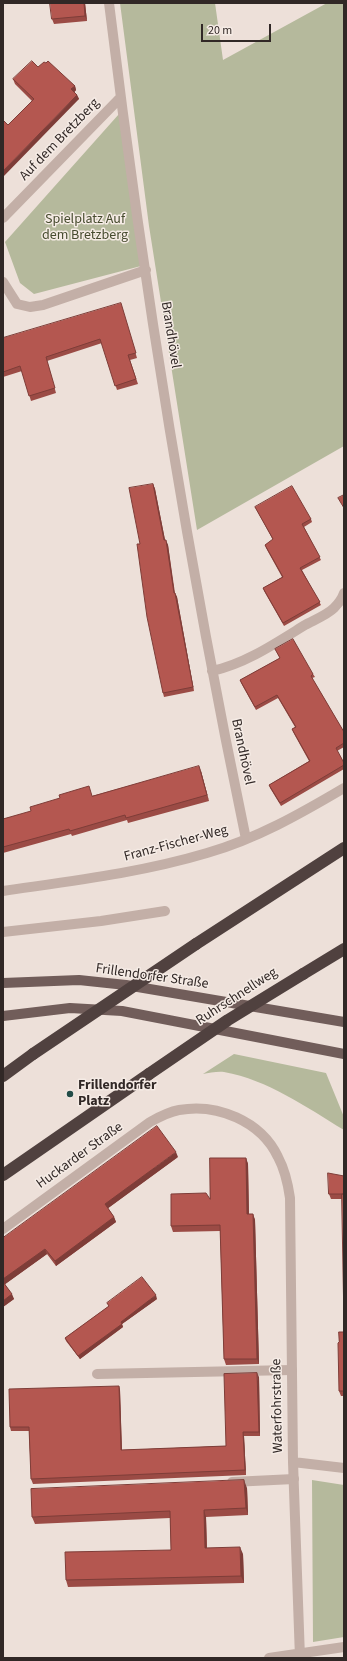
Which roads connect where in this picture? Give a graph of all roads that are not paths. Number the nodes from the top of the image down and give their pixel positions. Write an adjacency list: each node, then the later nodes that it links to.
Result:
1 (109, 3): 2 (street, Brandhövel)
2 (120, 98): 3 (street, Auf dem Bretzberg); 4 (street, Brandhövel)
3 (3, 218)
4 (146, 270): 5 (street); 7 (street, Brandhövel)
5 (3, 282)
6 (344, 592): 7 (street)
7 (212, 671): 9 (street, Brandhövel)
8 (344, 788): 9 (street, Franz-Fischer-Weg)
9 (246, 839): 11 (street, Franz-Fischer-Weg)
10 (344, 848): 19 (highway, bridge)
11 (3, 891)
12 (165, 911): 13 (street)
13 (3, 932)
14 (344, 948): 21 (highway, Ruhrschnellweg, bridge)
15 (3, 983): 17 (main road, Frillendorfer Straße)
16 (3, 1016): 18 (main road)
17 (344, 1022)
18 (344, 1054)
19 (3, 1076)
20 (278, 1156): 22 (street, Huckarder Straße); 23 (street, Waterfohrstraße)
21 (3, 1175)
22 (3, 1229)
23 (292, 1370): 24 (street); 25 (street, Waterfohrstraße)
24 (97, 1374)
25 (293, 1462): 26 (street); 27 (street, Waterfohrstraße)
26 (344, 1468)
27 (294, 1479): 28 (street); 30 (street, Waterfohrstraße)
28 (223, 1482)
29 (344, 1647): 30 (street)
30 (300, 1655): 31 (street)
31 (269, 1658)

